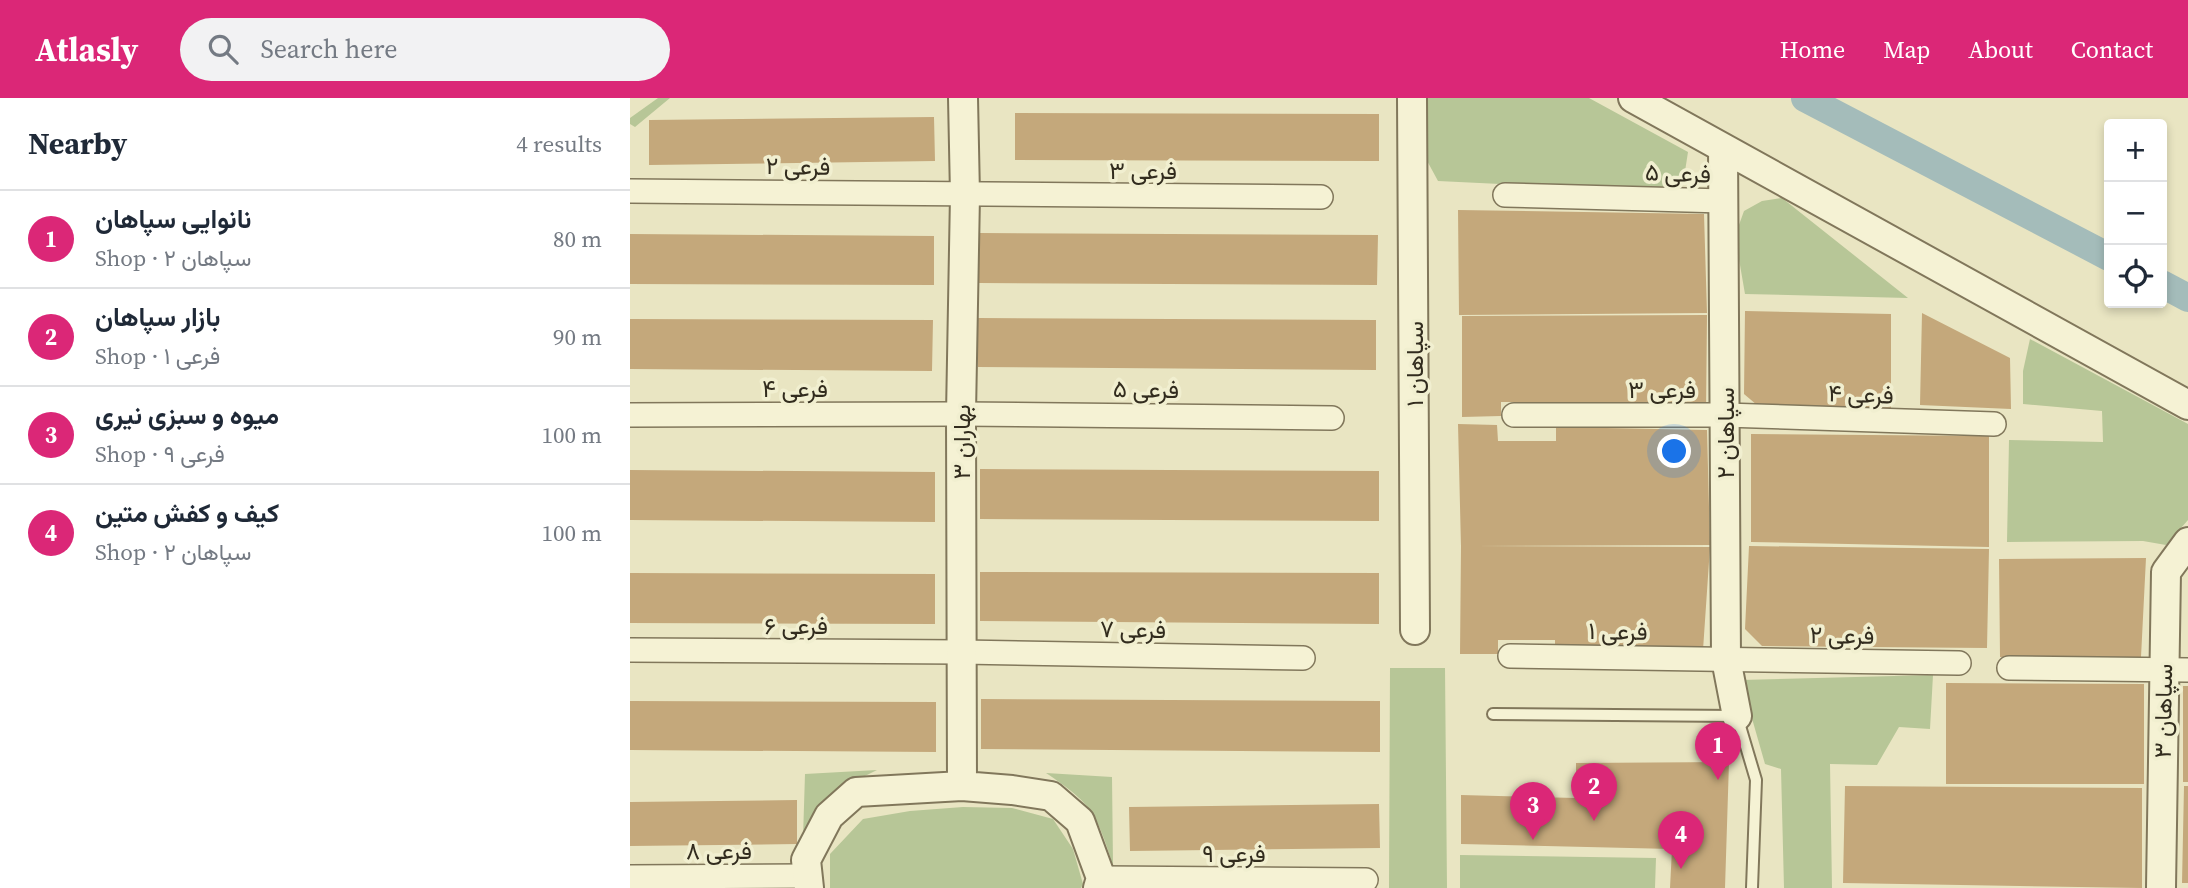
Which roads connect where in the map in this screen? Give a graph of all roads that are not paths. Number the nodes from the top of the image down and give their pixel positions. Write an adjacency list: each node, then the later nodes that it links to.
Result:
1 (964, 98): 6 (street, بهاران ۳)
2 (1412, 98): 18 (street, سپاهان ۱)
3 (1633, 98): 4 (street)
4 (1723, 148): 9 (street, سپاهان ۲); 10 (street)
5 (630, 191): 6 (street, فرعی ۲)
6 (965, 195): 8 (street, فرعی ۳); 11 (street, بهاران ۳)
7 (1505, 195): 9 (street, فرعی ۵)
8 (1321, 197)
9 (1723, 201): 14 (street, سپاهان ۲)
10 (2188, 405)
11 (961, 414): 12 (street, فرعی ۴); 15 (street, فرعی ۵); 20 (street, بهاران ۳)
12 (630, 415)
13 (1514, 415): 14 (street, فرعی ۳)
14 (1725, 415): 16 (street, فرعی ۴); 23 (street, سپاهان ۲)
15 (1332, 418)
16 (1994, 424)
17 (2188, 542): 26 (street, سپاهان ۳)
18 (1415, 630)
19 (630, 650): 20 (street, فرعی ۶)
20 (962, 652): 22 (street, فرعی ۷); 29 (street, بهاران ۳)
21 (1510, 656): 23 (street, فرعی ۱)
22 (1303, 659)
23 (1726, 659): 24 (street, فرعی ۲); 28 (street, سپاهان ۲)
24 (1959, 663)
25 (2009, 668): 26 (street)
26 (2176, 670): 35 (street, سپاهان ۳)
27 (1493, 713): 28 (lane)
28 (1737, 716): 34 (lane)
29 (962, 786): 32 (street); 33 (street)
30 (630, 877): 32 (street, فرعی ۸)
31 (1366, 880): 33 (street, فرعی ۹)
32 (808, 882)
33 (1100, 883)
34 (1752, 888)
35 (2161, 888)

